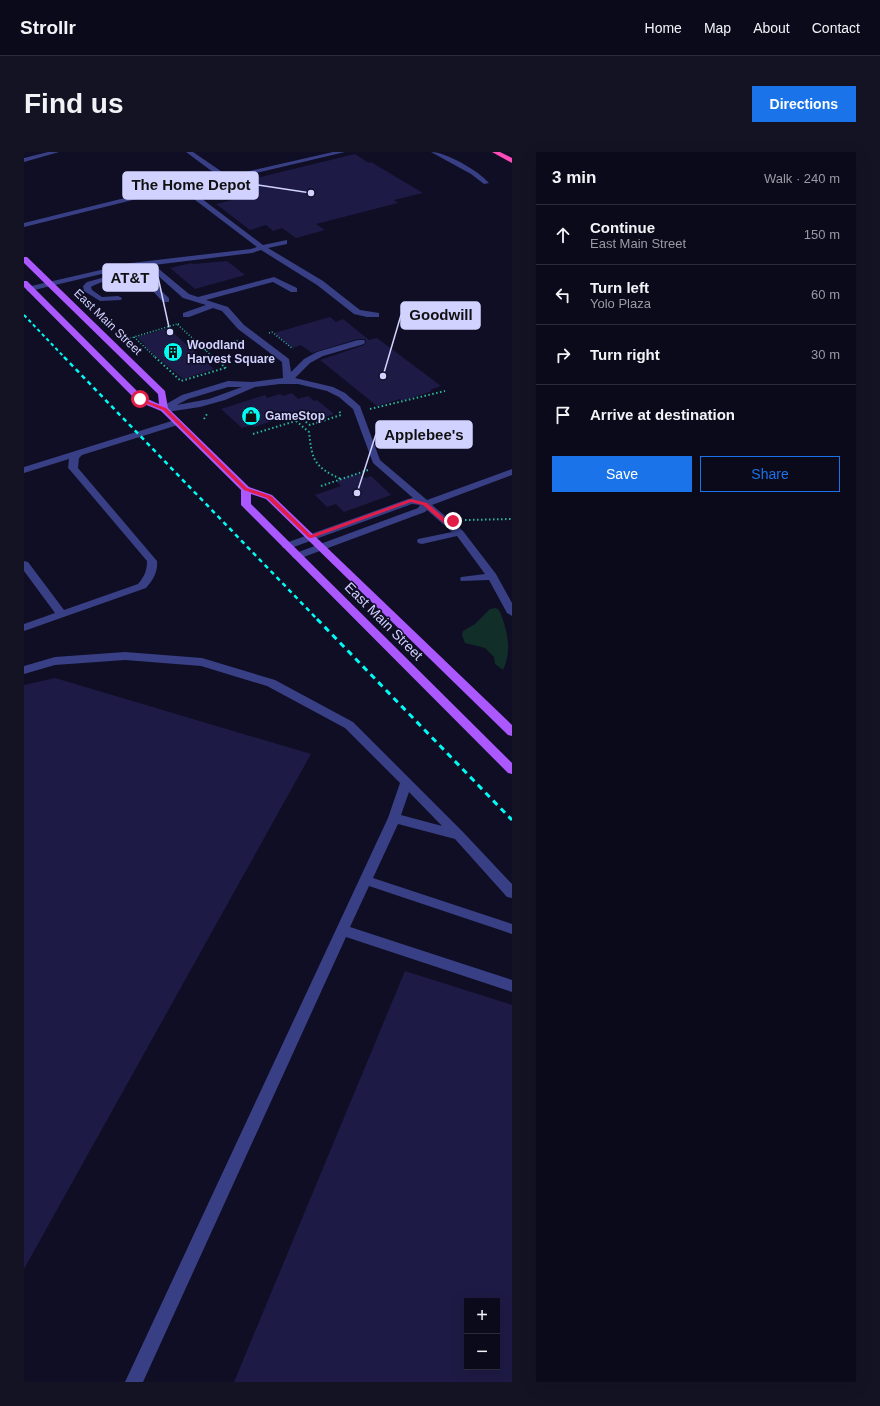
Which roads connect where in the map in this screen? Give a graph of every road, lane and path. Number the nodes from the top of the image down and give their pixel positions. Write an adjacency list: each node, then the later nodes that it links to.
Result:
1 (56, 152): 6 (street)
2 (189, 152): 8 (street)
3 (342, 152): 8 (street)
4 (434, 152): 9 (street)
5 (495, 152): 7 (highway)
6 (24, 160)
7 (512, 161)
8 (226, 178): 10 (street)
9 (486, 183)
10 (184, 188): 11 (street); 13 (street)
11 (24, 224)
12 (284, 242): 13 (street)
13 (262, 247): 15 (street); 16 (street); 24 (street)
14 (24, 259): 16 (main road, East Main Street)
15 (148, 263): 16 (street); 21 (street)
16 (48, 282): 17 (street); 33 (main road, East Main Street)
17 (26, 286): 33 (main road, East Main Street)
18 (294, 290): 21 (street)
19 (118, 298): 20 (street)
20 (166, 300)
21 (197, 300): 22 (street)
22 (212, 305): 23 (street); 30 (street)
23 (186, 315)
24 (376, 315)
25 (177, 324): 26 (path)
26 (134, 337): 27 (path); 29 (path)
27 (120, 341)
28 (361, 342): 30 (street)
29 (226, 368)
30 (288, 381): 33 (street); 34 (street)
31 (445, 391): 34 (path)
32 (335, 407): 37 (path)
33 (164, 409): 38 (main road, East Main Street)
34 (358, 410): 47 (street)
35 (208, 411): 36 (path)
36 (204, 419)
37 (296, 421): 39 (path); 44 (path)
38 (178, 422): 40 (street); 46 (main road, East Main Street)
39 (253, 434)
40 (78, 454): 41 (street); 60 (street)
41 (24, 470)
42 (371, 470): 44 (path)
43 (512, 472): 47 (street)
44 (341, 479): 45 (path)
45 (321, 486)
46 (246, 489): 51 (main road, East Main Street); 53 (main road, East Main Street)
47 (425, 504): 49 (street); 51 (street); 54 (street)
48 (512, 519): 49 (path)
49 (447, 523): 50 (street)
50 (459, 533): 52 (street); 57 (street)
51 (310, 537): 53 (street); 54 (main road, East Main Street)
52 (422, 541)
53 (287, 546): 55 (main road, East Main Street)
54 (321, 547): 55 (street); 63 (main road, East Main Street)
55 (297, 556): 64 (main road, East Main Street)
56 (24, 564): 60 (street)
57 (492, 576): 58 (street); 59 (street)
58 (464, 579)
59 (512, 613)
60 (62, 615): 61 (street)
61 (24, 628)
62 (24, 670): 65 (street)
63 (512, 732)
64 (512, 770)
65 (406, 782): 66 (street); 67 (street)
66 (394, 818): 67 (street); 68 (street)
67 (459, 835): 69 (street)
68 (365, 880): 70 (street); 71 (street)
69 (512, 893)
70 (512, 929)
71 (342, 930): 72 (street); 73 (street)
72 (512, 986)
73 (134, 1382)

